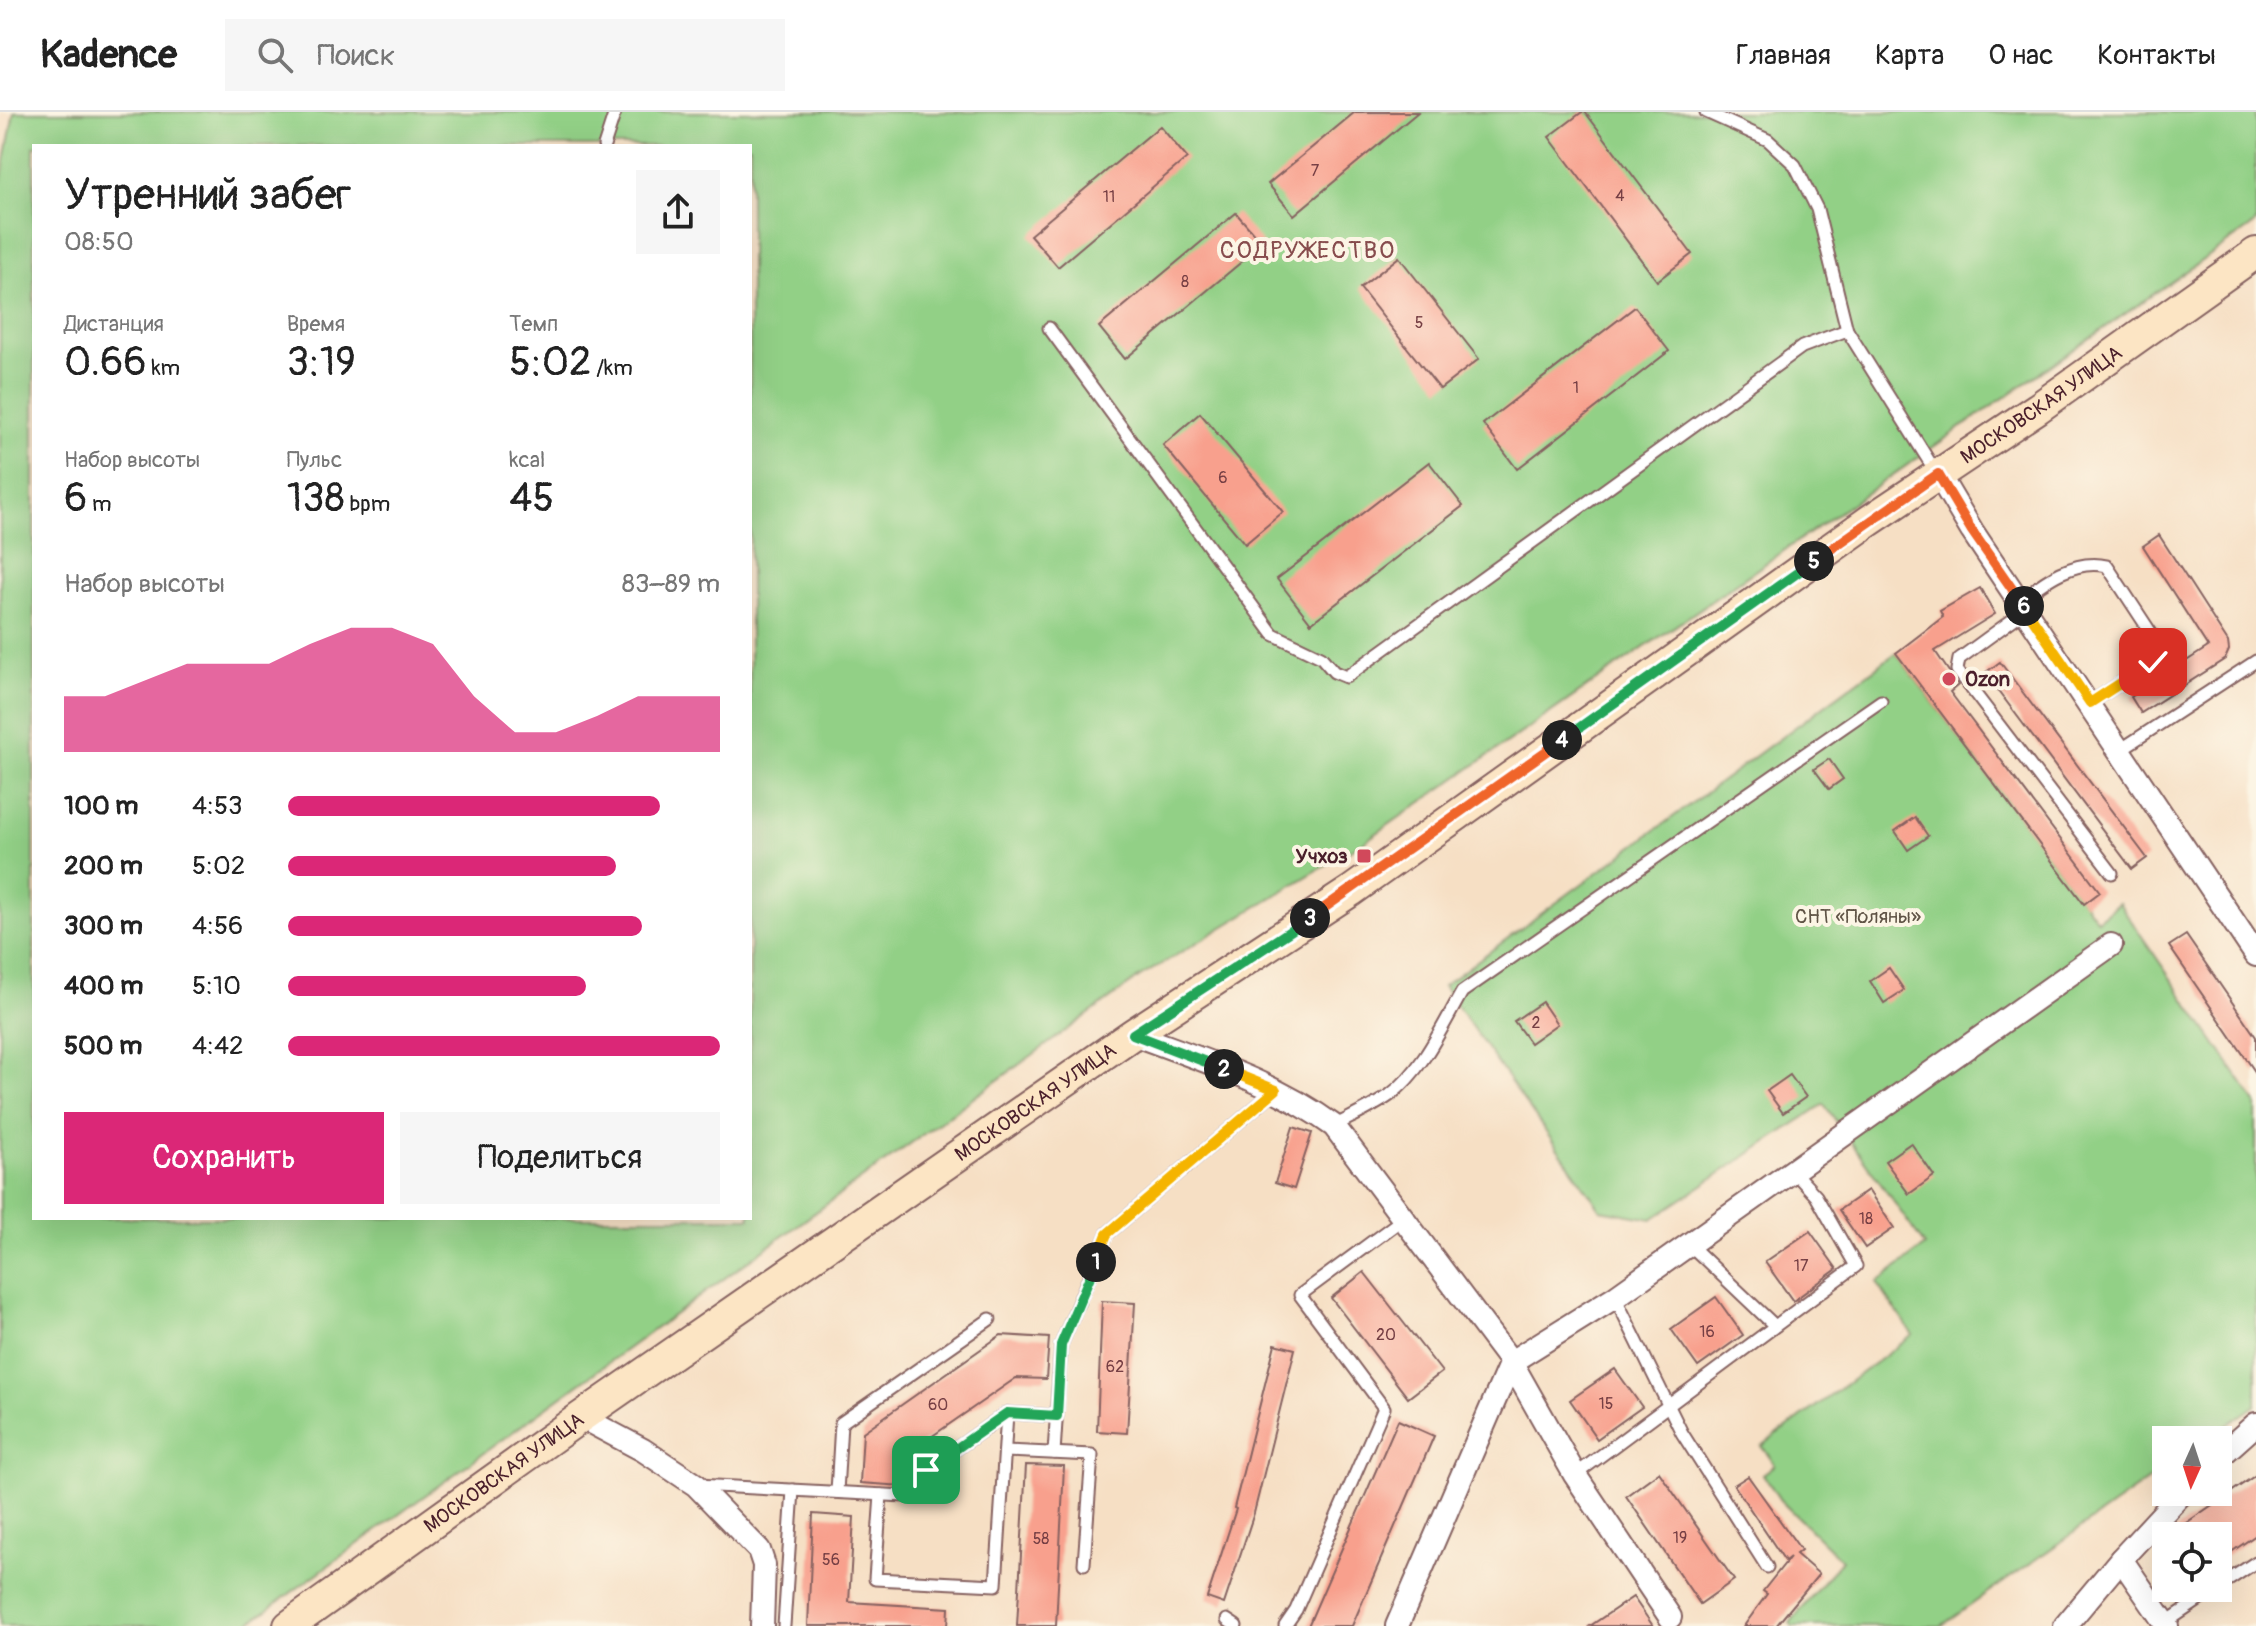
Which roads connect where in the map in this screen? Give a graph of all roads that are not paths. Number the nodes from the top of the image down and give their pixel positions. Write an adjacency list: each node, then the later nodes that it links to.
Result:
1 (615, 112): 3 (lane)
2 (1706, 112): 6 (lane)
3 (605, 144)
4 (2255, 258): 7 (main road, МОСКОВСКАЯ УЛИЦА)
5 (1049, 328): 6 (lane)
6 (1847, 330): 7 (lane)
7 (1938, 474): 8 (street); 16 (main road, МОСКОВСКАЯ УЛИЦА)
8 (2023, 605): 11 (street); 11 (lane); 13 (lane)
9 (2256, 661): 12 (lane)
10 (1881, 701): 18 (lane)
11 (2090, 703): 12 (street)
12 (2120, 750): 15 (street)
13 (2112, 873)
14 (2111, 945): 19 (street)
15 (2256, 955)
16 (1133, 1034): 17 (street); 29 (main road, МОСКОВСКАЯ УЛИЦА)
17 (1276, 1090): 18 (street); 28 (lane)
18 (1334, 1126): 20 (street)
19 (1793, 1171): 21 (street); 24 (lane)
20 (1404, 1218): 25 (street); 51 (lane)
21 (1689, 1244): 22 (street); 24 (lane)
22 (1615, 1297): 25 (street); 26 (lane)
23 (990, 1319): 37 (lane)
24 (1775, 1326): 26 (lane)
25 (1511, 1362): 34 (street); 52 (street)
26 (1668, 1406): 34 (lane); 43 (lane)
27 (1007, 1413): 28 (lane); 32 (lane); 38 (lane)
28 (1057, 1416): 33 (lane)
29 (581, 1417): 35 (street); 48 (main road, МОСКОВСКАЯ УЛИЦА)
30 (2256, 1424): 31 (street)
31 (2232, 1445)
32 (1005, 1451): 33 (lane); 38 (lane)
33 (1054, 1453): 42 (lane)
34 (1575, 1475): 46 (street)
35 (696, 1485): 36 (lane); 49 (street)
36 (793, 1490): 37 (lane); 50 (lane)
37 (837, 1492): 38 (lane)
38 (881, 1495)
39 (2170, 1506): 40 (street)
40 (2121, 1559): 47 (street); 53 (street)
41 (2256, 1562): 44 (lane)
42 (1084, 1564)
43 (1767, 1567)
44 (2232, 1578)
45 (2198, 1602): 47 (lane)
46 (1670, 1617)
47 (2166, 1625)
48 (289, 1626)
49 (762, 1626)
50 (784, 1626)
51 (1285, 1626)
52 (1397, 1626)
53 (2065, 1626)

